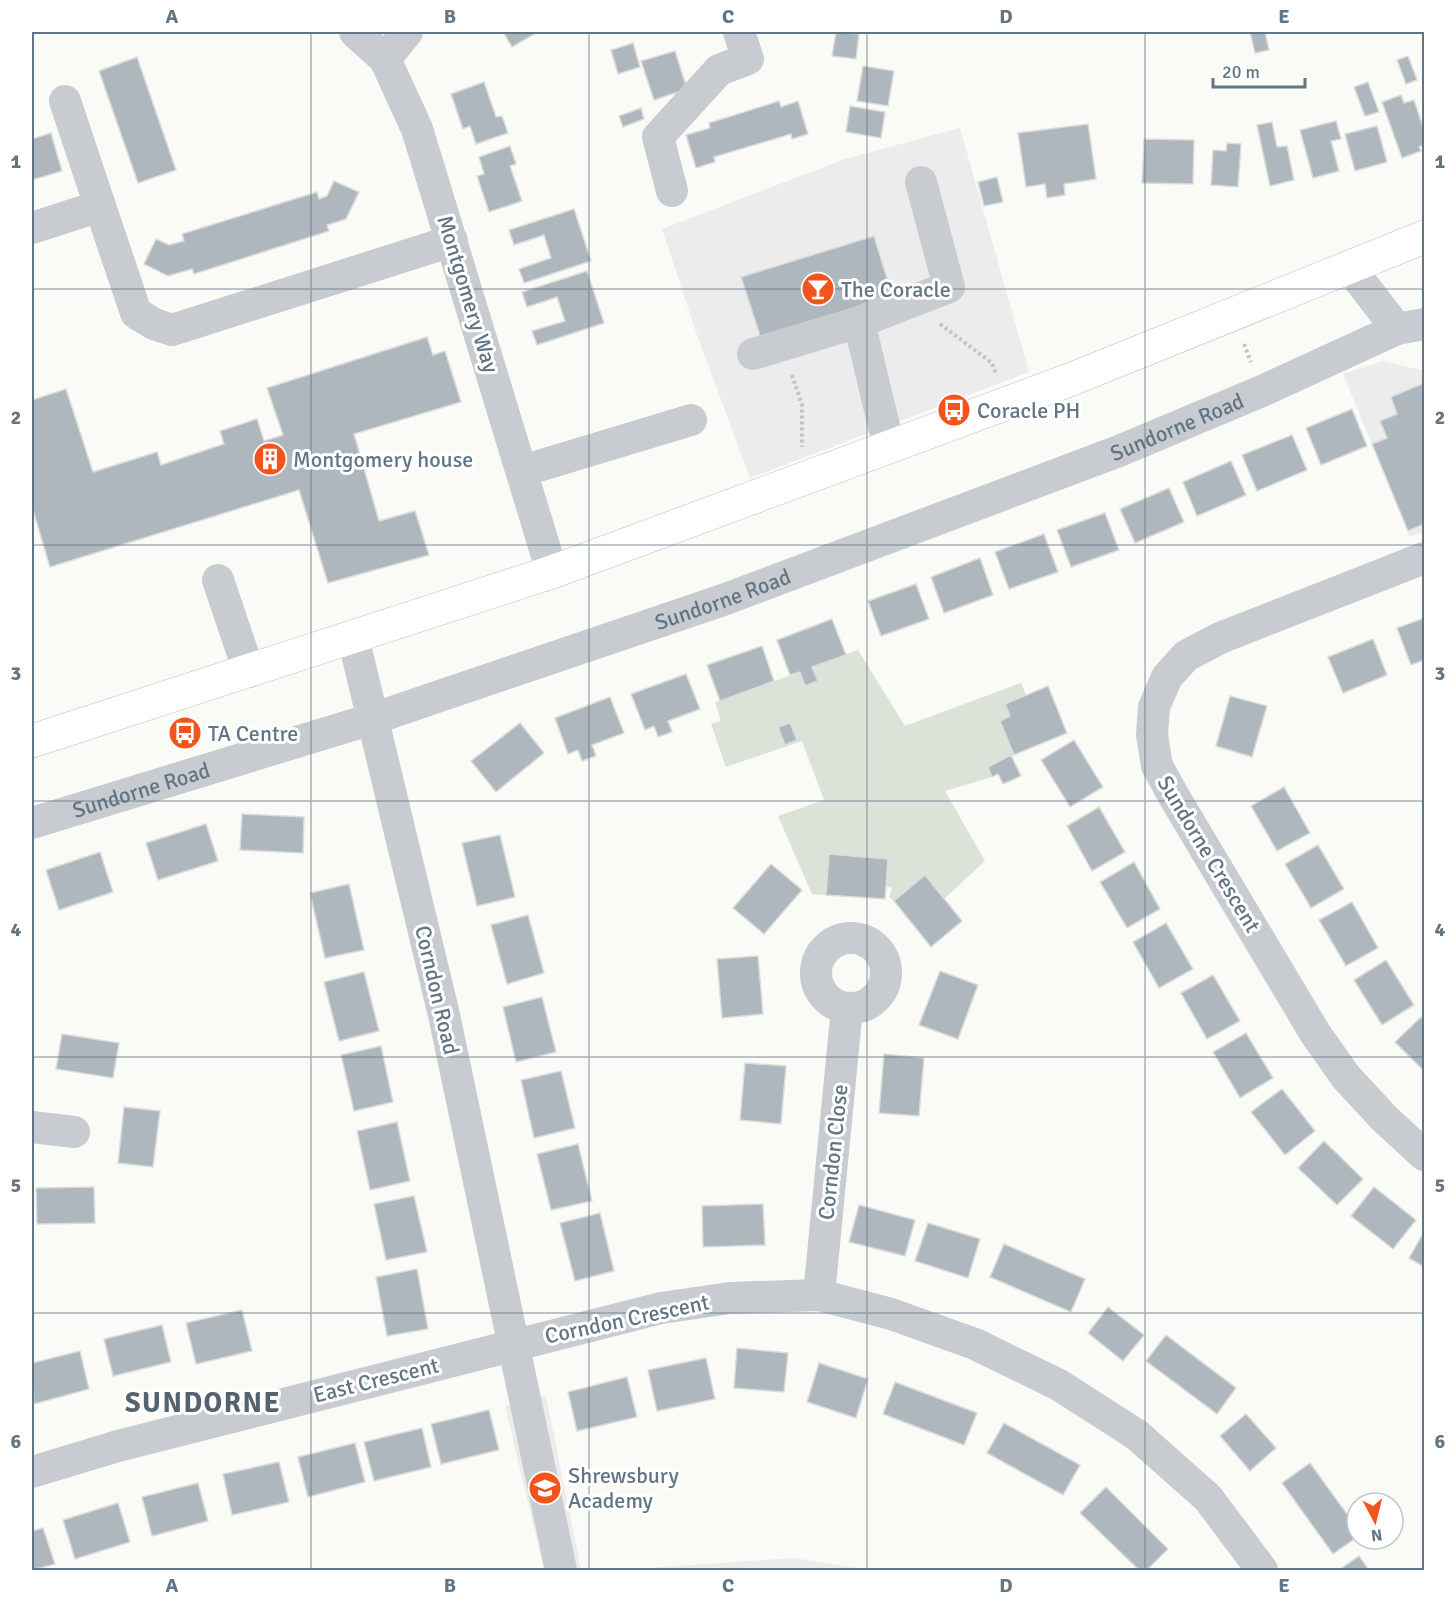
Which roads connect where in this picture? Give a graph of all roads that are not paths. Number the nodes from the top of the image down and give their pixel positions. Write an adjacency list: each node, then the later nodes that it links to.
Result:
1 (355, 32): 4 (street, Montgomery Way)
2 (407, 32): 4 (street)
3 (743, 45): 7 (street)
4 (385, 59): 11 (street, Montgomery Way)
5 (65, 101): 8 (street)
6 (921, 182): 13 (street)
7 (672, 191)
8 (100, 206): 9 (street); 11 (street)
9 (32, 228)
10 (1425, 237): 12 (main road)
11 (452, 241): 18 (street, Montgomery Way)
12 (1350, 268): 14 (street, Sundorne Road); 17 (main road)
13 (858, 322): 15 (street); 17 (street)
14 (1411, 327): 24 (street, Sundorne Road)
15 (767, 350)
16 (691, 420): 18 (street)
17 (889, 447): 20 (main road)
18 (522, 471): 20 (street, Montgomery Way)
19 (1425, 558): 30 (street, Sundorne Crescent)
20 (552, 572): 22 (main road)
21 (218, 580): 23 (street)
22 (353, 637): 23 (main road); 24 (street, Corndon Road)
23 (249, 672): 25 (main road)
24 (372, 718): 26 (street, Sundorne Road); 32 (street, Corndon Road)
25 (32, 741)
26 (32, 823)
27 (847, 1008): 31 (street, Corndon Close)
28 (32, 1126): 29 (street)
29 (74, 1132)
30 (1425, 1155)
31 (819, 1295): 32 (street, Corndon Crescent); 35 (street, Corndon Crescent)
32 (512, 1344): 33 (street, East Crescent); 34 (street, Corndon Road)
33 (32, 1472)
34 (561, 1570)
35 (1262, 1570)

